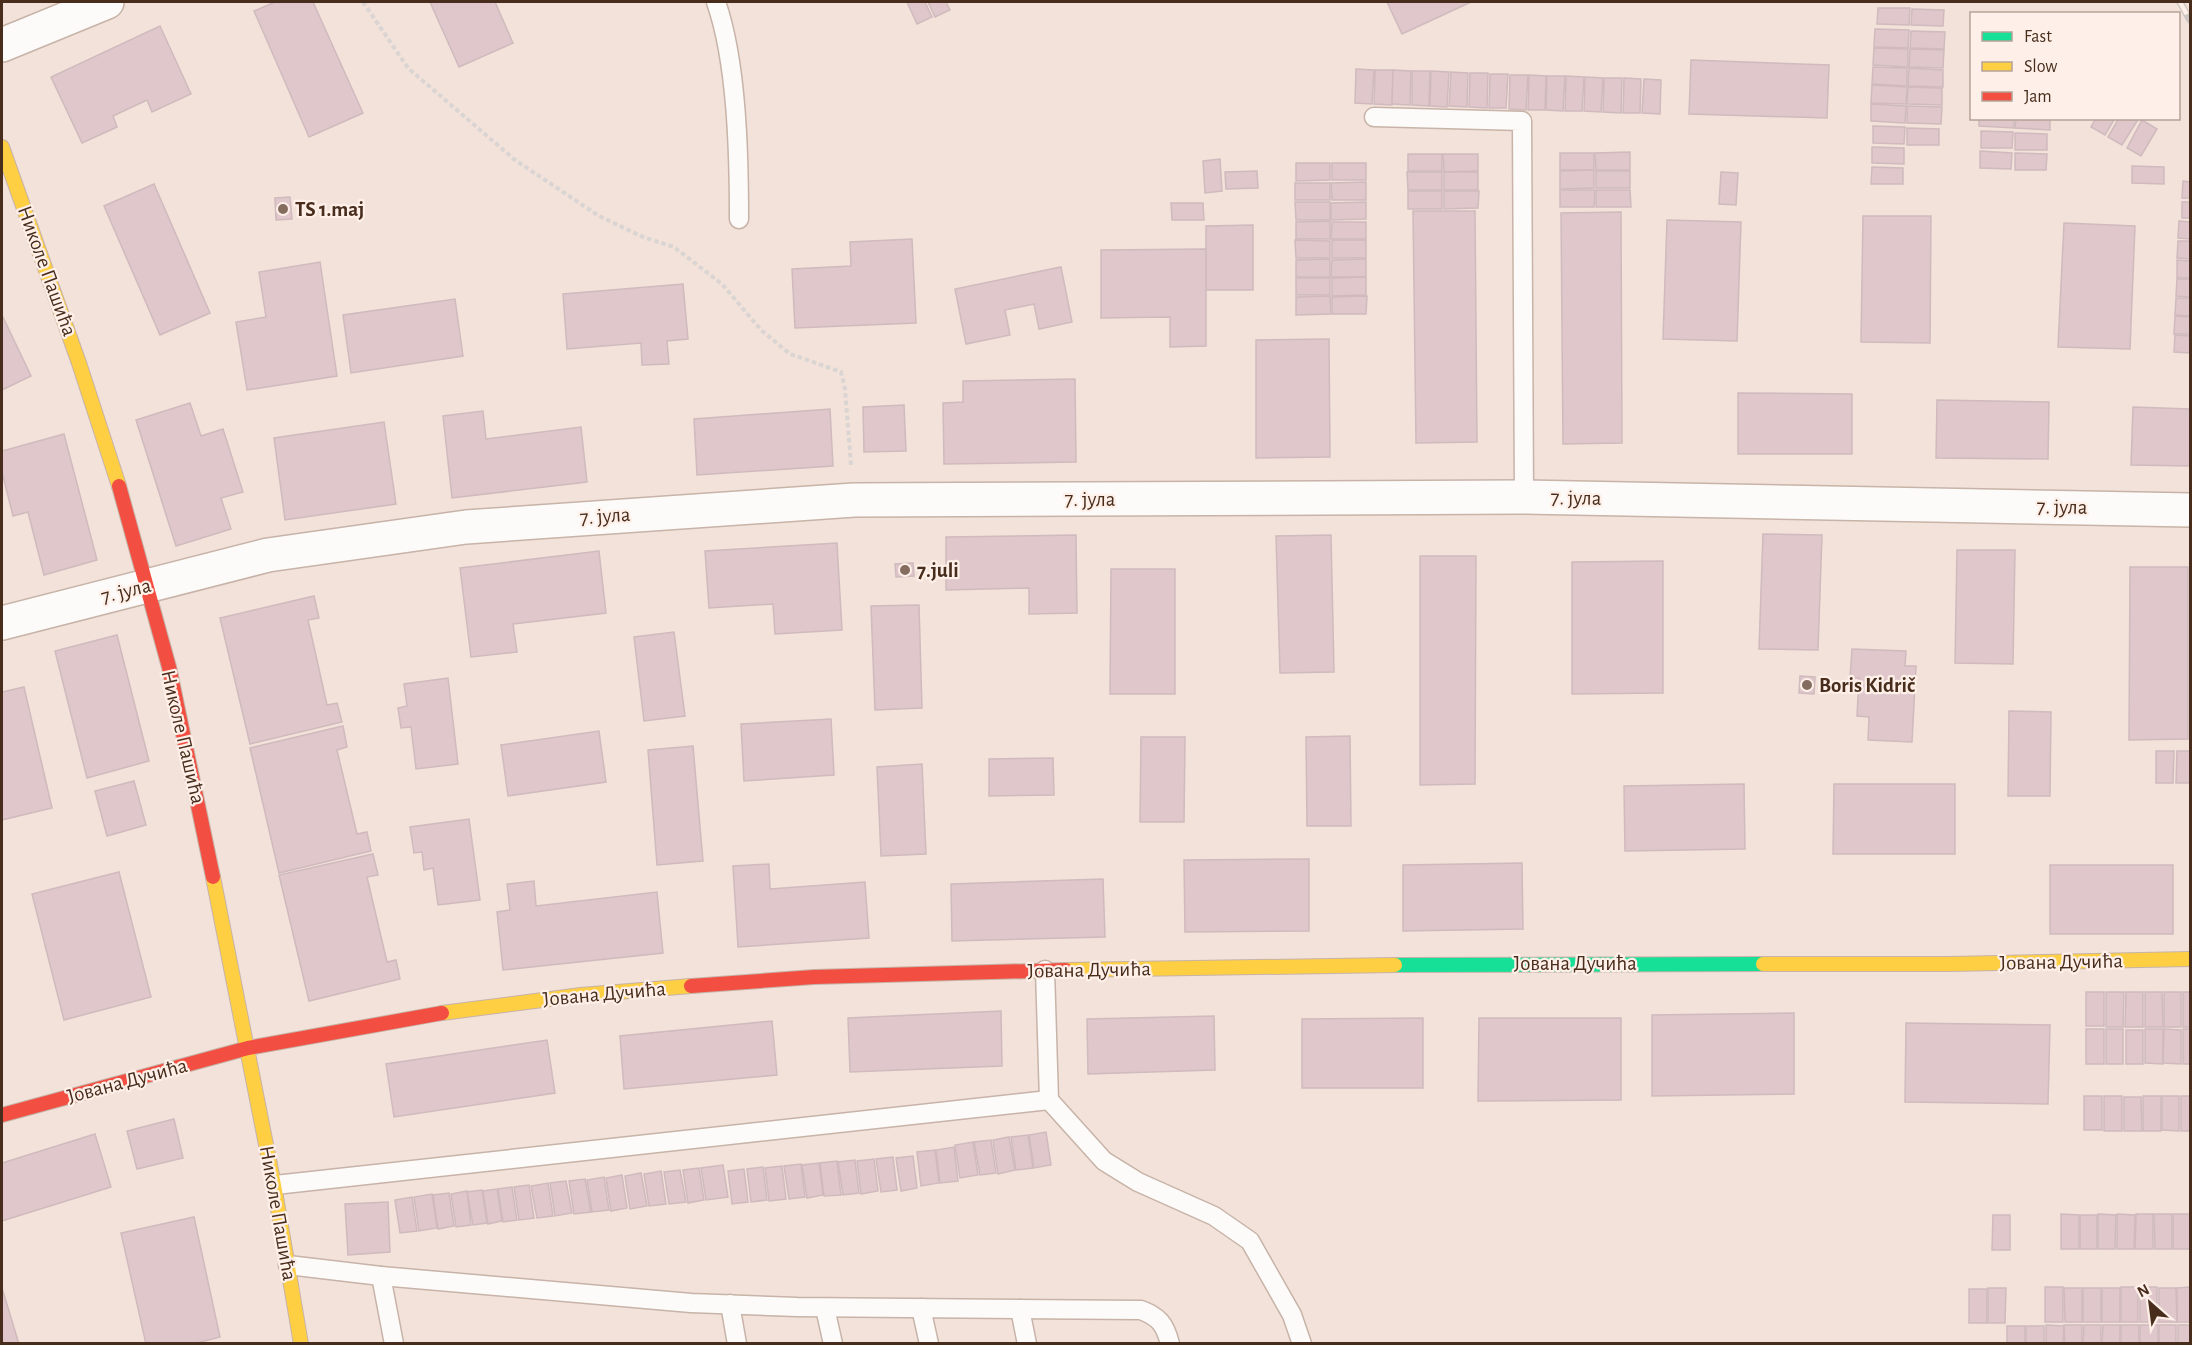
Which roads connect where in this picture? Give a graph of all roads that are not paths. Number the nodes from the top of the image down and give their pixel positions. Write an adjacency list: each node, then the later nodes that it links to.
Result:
1 (107, 2): 3 (street)
2 (716, 2): 6 (lane)
3 (2, 45)
4 (1374, 117): 7 (lane)
5 (2, 147): 9 (street, Николе Пашића)
6 (740, 219)
7 (1524, 497): 8 (street, 7. јула); 9 (street, 7. јула)
8 (2190, 510)
9 (148, 586): 10 (street, 7. јула); 13 (street, Николе Пашића)
10 (2, 623)
11 (2190, 959): 12 (street, Јована Дучића)
12 (1045, 970): 13 (street, Јована Дучића); 14 (lane)
13 (248, 1048): 15 (street, Јована Дучића); 16 (street, Николе Пашића)
14 (1049, 1100): 16 (lane); 30 (lane)
15 (2, 1115)
16 (275, 1185): 17 (street, Николе Пашића)
17 (288, 1265): 18 (lane); 23 (street, Николе Пашића)
18 (381, 1276): 19 (lane); 24 (lane)
19 (730, 1304): 20 (lane); 25 (lane)
20 (825, 1308): 21 (lane); 26 (lane)
21 (921, 1308): 22 (lane); 27 (lane)
22 (1020, 1309): 28 (lane); 29 (lane)
23 (301, 1344)
24 (394, 1344)
25 (737, 1344)
26 (832, 1344)
27 (929, 1344)
28 (1027, 1344)
29 (1170, 1344)
30 (1302, 1344)

